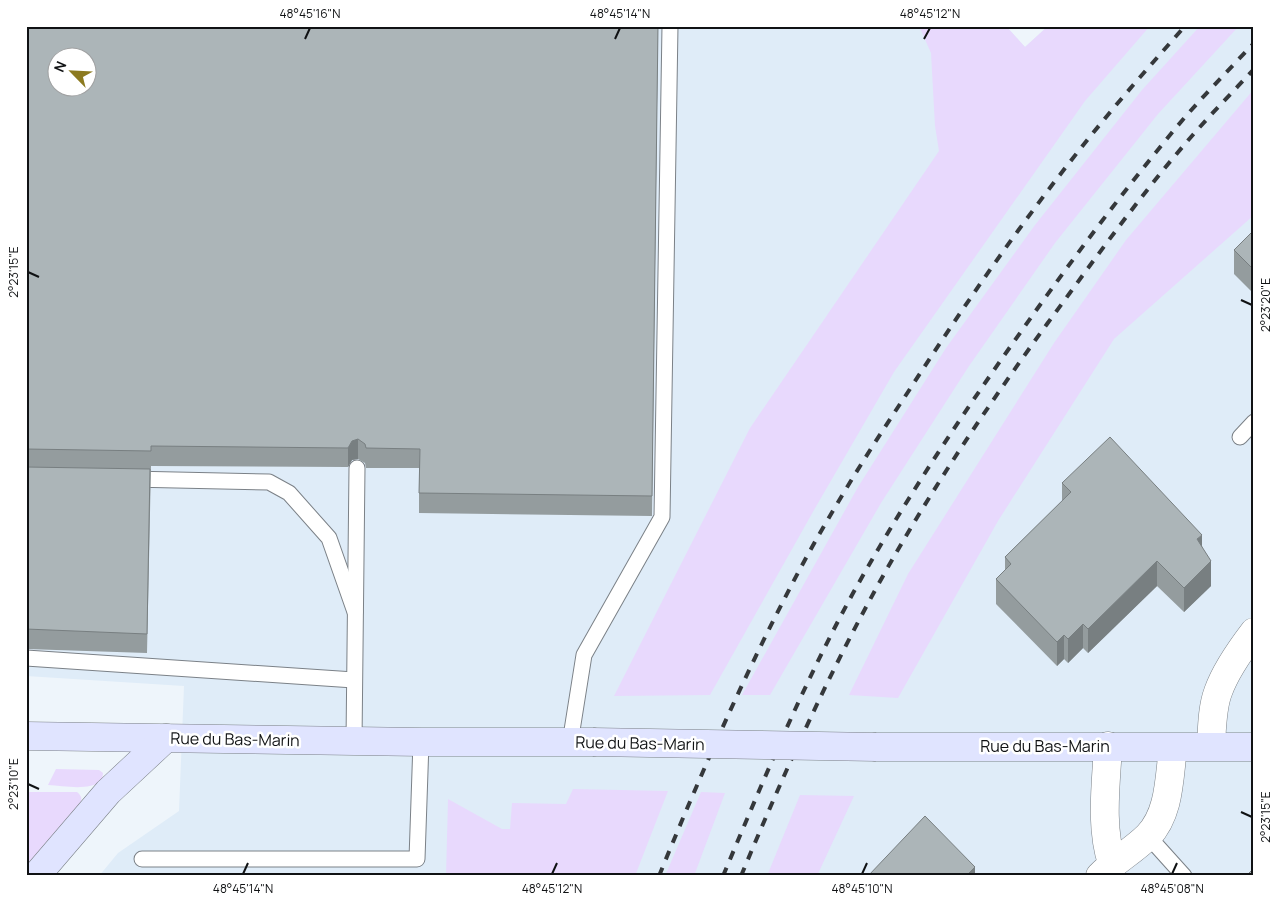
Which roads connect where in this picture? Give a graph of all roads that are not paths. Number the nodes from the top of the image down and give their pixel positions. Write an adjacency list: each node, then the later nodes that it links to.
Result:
1 (670, 26): 14 (lane)
2 (1254, 422): 3 (lane)
3 (1240, 437)
4 (357, 468): 6 (lane)
5 (114, 479): 6 (lane)
6 (355, 612): 9 (lane)
7 (1254, 632): 16 (street)
8 (26, 658): 9 (lane)
9 (354, 680): 12 (lane)
10 (26, 736): 11 (main road, Rue du Bas-Marin)
11 (166, 738): 12 (main road, Rue du Bas-Marin); 22 (main road)
12 (354, 741): 13 (main road, Rue du Bas-Marin)
13 (421, 742): 14 (main road, Rue du Bas-Marin); 20 (lane)
14 (581, 742): 15 (main road, Rue du Bas-Marin, bridge)
15 (1108, 746): 18 (main road, Rue du Bas-Marin); 21 (street)
16 (1211, 746): 17 (main road, Rue du Bas-Marin); 18 (main road, Rue du Bas-Marin)
17 (1254, 747)
18 (1173, 748): 19 (street)
19 (1148, 836): 21 (street); 23 (lane)
20 (142, 859)
21 (1106, 870)
22 (36, 876)
23 (1184, 876)

